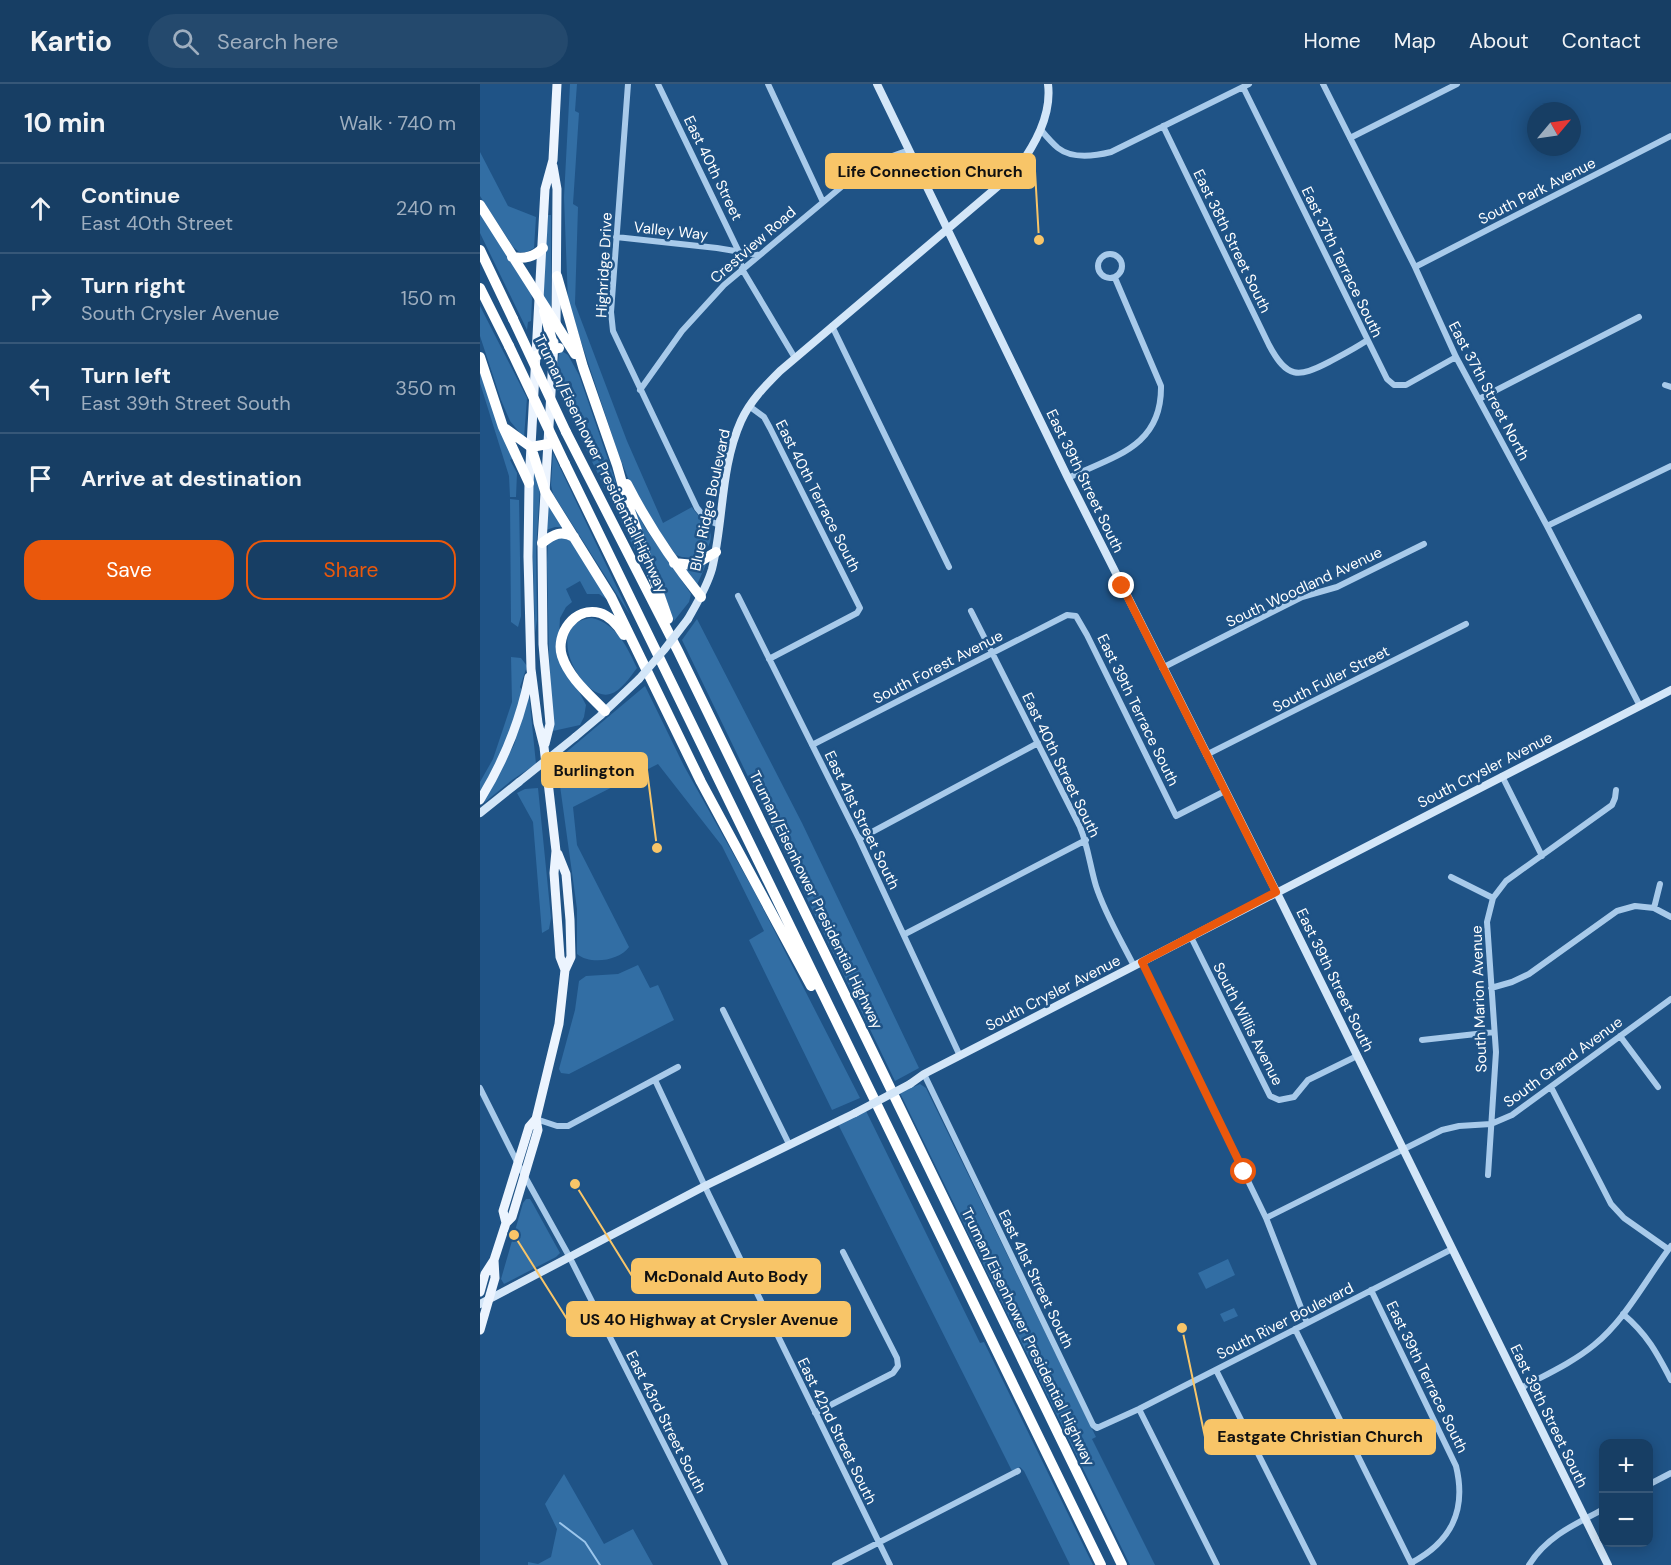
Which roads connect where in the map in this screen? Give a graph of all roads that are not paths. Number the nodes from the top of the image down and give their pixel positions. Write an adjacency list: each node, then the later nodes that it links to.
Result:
1 (557, 84): 15 (main road)
2 (628, 84): 19 (street, Highridge Drive)
3 (658, 84): 22 (street, East 40th Street)
4 (768, 84): 16 (street)
5 (877, 84): 14 (main road, East 39th Street South)
6 (1048, 84): 11 (main road, Blue Ridge Boulevard)
7 (1323, 84): 13 (street, East 37th Street North)
8 (1457, 84): 13 (street)
9 (1246, 85): 10 (street); 34 (street, East 37th Terrace South)
10 (1163, 126): 11 (street); 34 (street, East 38th Street South)
11 (1041, 130): 18 (main road, Blue Ridge Boulevard)
12 (1671, 136): 25 (street, South Park Avenue)
13 (1350, 138): 25 (street, East 37th Street North)
14 (909, 150): 16 (street, Crestview Road); 18 (main road, East 39th Street South)
15 (553, 160): 20 (main road); 27 (main road)
16 (823, 202): 23 (street, Crestview Road)
17 (480, 205): 24 (highway)
18 (948, 228): 33 (main road, Blue Ridge Boulevard); 50 (main road, East 39th Street South)
19 (616, 237): 22 (street, Valley Way); 42 (street, Highridge Drive)
20 (543, 248): 24 (highway); 30 (main road)
21 (480, 250): 68 (highway, Truman/Eisenhower Presidential Highway, bridge)
22 (739, 252): 23 (street, Valley Way); 26 (street, East 40th Street)
23 (759, 255): 26 (street, Crestview Road)
24 (512, 257): 30 (highway)
25 (1415, 267): 40 (street, East 37th Street North)
26 (742, 269): 39 (street, East 40th Street); 42 (street, Crestview Road)
27 (557, 276): 32 (main road); 41 (highway)
28 (1115, 278): 28 (street); 50 (street)
29 (480, 288): 107 (highway, Truman/Eisenhower Presidential Highway, bridge)
30 (539, 299): 32 (highway); 35 (highway); 37 (main road)
31 (1639, 317): 43 (street)
32 (556, 322): 35 (main road); 36 (highway)
33 (832, 326): 39 (main road, Blue Ridge Boulevard); 60 (street)
34 (1366, 340): 40 (street, East 37th Terrace South)
35 (554, 348): 36 (highway); 37 (highway); 46 (main road)
36 (573, 352): 41 (highway)
37 (536, 356): 47 (main road)
38 (480, 357): 45 (highway)
39 (795, 358): 44 (main road, Blue Ridge Boulevard)
40 (1454, 358): 43 (street, East 37th Street North)
41 (583, 367): 48 (highway)
42 (640, 390): 53 (street, Highridge Drive)
43 (1479, 399): 54 (street, East 37th Street North)
44 (749, 406): 53 (main road, Blue Ridge Boulevard); 71 (street, East 40th Terrace South)
45 (503, 427): 47 (highway); 51 (highway)
46 (548, 444): 47 (highway); 52 (main road)
47 (531, 447): 51 (main road); 52 (highway)
48 (617, 465): 59 (highway); 68 (highway)
49 (1671, 466): 54 (street)
50 (1068, 478): 72 (main road, East 39th Street South)
51 (529, 483): 67 (main road)
52 (545, 491): 55 (highway); 56 (main road)
53 (719, 525): 58 (main road, Blue Ridge Boulevard)
54 (1547, 526): 75 (street, East 37th Street North)
55 (575, 538): 56 (highway); 70 (highway)
56 (542, 543): 66 (main road)
57 (1424, 544): 72 (street, South Woodland Avenue)
58 (716, 552): 59 (highway); 62 (main road, Blue Ridge Boulevard)
59 (674, 563): 62 (highway)
60 (949, 567)
61 (738, 596): 71 (street, East 41st Street South)
62 (701, 597): 76 (main road, Blue Ridge Boulevard, bridge)
63 (971, 610): 69 (street, East 40th Street South)
64 (1076, 616): 69 (street, South Forest Avenue); 83 (street, East 39th Terrace South)
65 (1466, 624): 80 (street, South Fuller Street)
66 (543, 644): 67 (street); 79 (main road)
67 (531, 645): 73 (main road)
68 (678, 651): 153 (highway, Truman/Eisenhower Presidential Highway)
69 (992, 653): 77 (street, East 40th Street South); 78 (street, South Forest Avenue)
70 (638, 656): 76 (highway); 107 (highway)
71 (769, 659): 78 (street, East 41st Street South)
72 (1162, 668): 80 (main road, East 39th Street South)
73 (531, 669): 79 (main road); 84 (main road)
74 (1671, 690): 75 (main road, South Crysler Avenue)
75 (1640, 706): 81 (main road, South Crysler Avenue)
76 (605, 711): 85 (main road, Blue Ridge Boulevard, bridge)
77 (1038, 743): 86 (street); 87 (street, East 40th Street South)
78 (812, 745): 86 (street, East 41st Street South)
79 (544, 747): 113 (main road)
80 (1206, 755): 83 (main road, East 39th Street South)
81 (1502, 776): 88 (street); 91 (main road, South Crysler Avenue)
82 (1616, 790): 88 (street)
83 (1225, 791): 91 (main road, East 39th Street South)
84 (480, 800)
85 (480, 813)
86 (859, 839): 95 (street, East 41st Street South)
87 (1086, 840): 95 (street); 97 (street, East 40th Street South)
88 (1542, 856): 92 (street)
89 (1451, 877): 92 (street)
90 (1660, 884): 93 (street)
91 (1276, 892): 96 (main road, South Crysler Avenue); 105 (main road, East 39th Street South)
92 (1493, 898): 98 (street, South Marion Avenue)
93 (1654, 908): 94 (street); 98 (street)
94 (1671, 916)
95 (905, 934): 104 (street, East 41st Street South)
96 (1191, 937): 97 (main road, South Crysler Avenue); 105 (street, South Willis Avenue)
97 (1138, 964): 104 (main road, South Crysler Avenue); 121 (street)
98 (1491, 988): 101 (street, South Marion Avenue)
99 (1671, 999): 102 (street, South Grand Avenue)
100 (723, 1010): 115 (street)
101 (1494, 1032): 103 (street); 114 (street, South Marion Avenue)
102 (1620, 1036): 110 (street, South Grand Avenue); 111 (street)
103 (1422, 1040)
104 (960, 1056): 108 (main road, South Crysler Avenue)
105 (1357, 1056): 116 (main road, East 39th Street South)
106 (678, 1067): 109 (street)
107 (861, 1072): 152 (highway, Truman/Eisenhower Presidential Highway)
108 (924, 1074): 115 (main road, South Crysler Avenue, bridge); 141 (street, East 41st Street South)
109 (655, 1080): 113 (street); 120 (street, East 42nd Street South)
110 (1551, 1087): 114 (street, South Grand Avenue); 123 (street)
111 (1658, 1087)
112 (480, 1088): 117 (street, East 43rd Street South)
113 (536, 1119): 117 (main road); 119 (main road)
114 (1491, 1124): 116 (street, South Grand Avenue); 118 (street, South Marion Avenue)
115 (789, 1144): 120 (main road, South Crysler Avenue)
116 (1403, 1149): 121 (street, South Grand Avenue); 124 (main road, East 39th Street South)
117 (518, 1164): 119 (street, East 43rd Street South); 122 (main road)
118 (1488, 1175)
119 (524, 1176): 122 (main road); 126 (street, East 43rd Street South)
120 (705, 1186): 126 (main road, South Crysler Avenue); 140 (street, East 42nd Street South)
121 (1266, 1218): 133 (street)
122 (506, 1223): 127 (main road)
123 (1670, 1247): 132 (street)
124 (1452, 1249): 128 (street, South River Boulevard); 138 (main road, East 39th Street South)
125 (843, 1252): 140 (street)
126 (569, 1256): 130 (main road, South Crysler Avenue); 149 (street, East 43rd Street South)
127 (494, 1260): 129 (main road); 130 (main road)
128 (1371, 1290): 133 (street, South River Boulevard); 148 (street, East 39th Terrace South)
129 (480, 1292)
130 (490, 1298): 131 (main road, South Crysler Avenue); 135 (main road)
131 (480, 1304)
132 (1623, 1314): 137 (street); 138 (street)
133 (1307, 1323): 134 (street, South River Boulevard)
134 (1295, 1329): 136 (street, South River Boulevard); 148 (street)
135 (480, 1330)
136 (1216, 1370): 139 (street, South River Boulevard); 155 (street)
137 (1671, 1380)
138 (1521, 1388): 146 (main road, East 39th Street South)
139 (1139, 1409): 141 (street, South River Boulevard); 154 (street)
140 (815, 1413): 147 (street, East 42nd Street South)
141 (1097, 1428)
142 (1018, 1471): 147 (street)
143 (1671, 1473): 144 (street)
144 (1653, 1482)
145 (1599, 1511): 146 (street)
146 (1585, 1518): 156 (street); 157 (main road, East 39th Street South)
147 (879, 1543): 150 (street); 151 (street, East 42nd Street South)
148 (1412, 1564)
149 (724, 1565)
150 (835, 1565)
151 (890, 1565)
152 (1101, 1565)
153 (1122, 1565)
154 (1217, 1565)
155 (1314, 1565)
156 (1529, 1565)
157 (1608, 1565)

